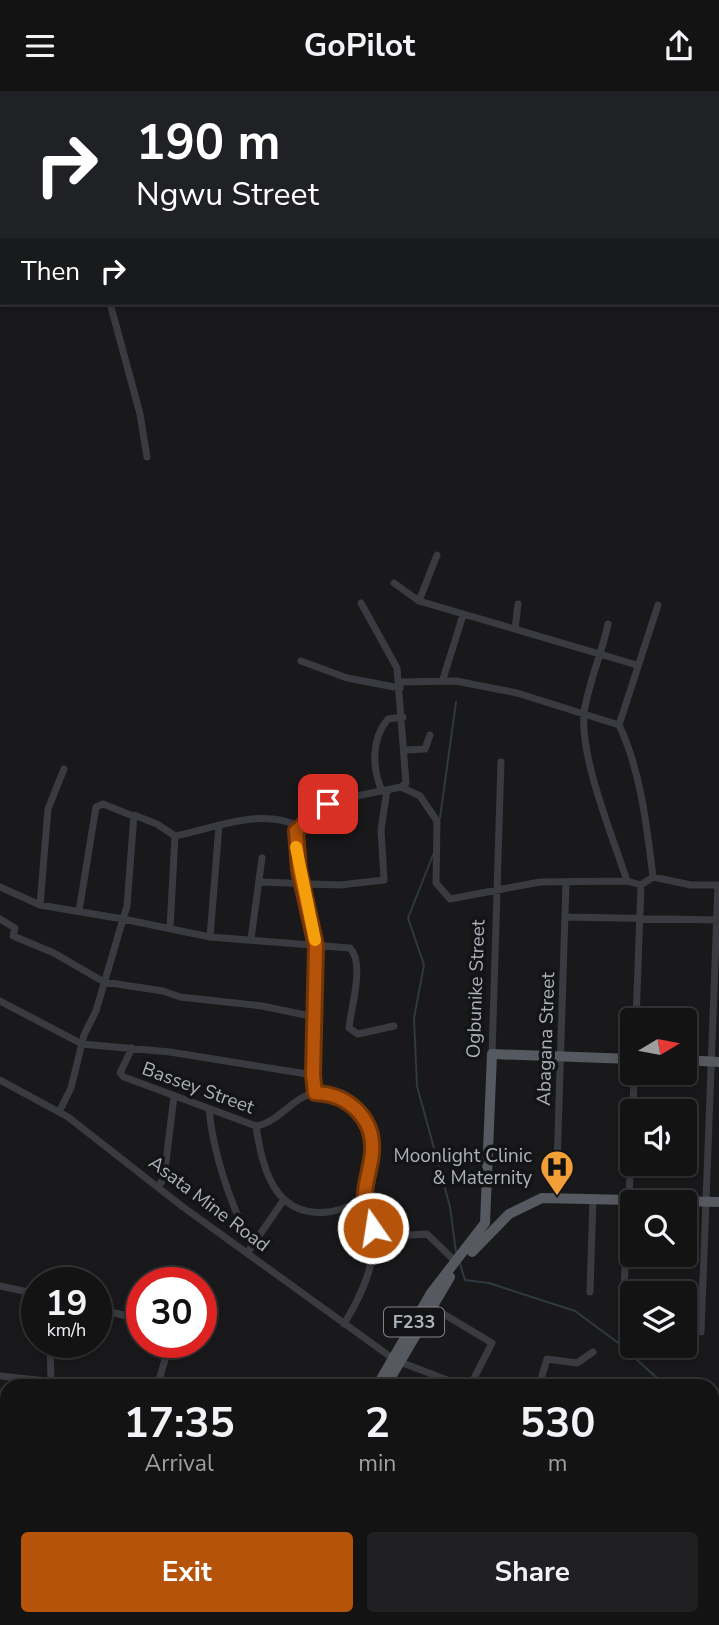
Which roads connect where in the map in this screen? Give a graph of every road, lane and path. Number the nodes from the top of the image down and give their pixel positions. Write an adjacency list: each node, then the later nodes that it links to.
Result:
1 (111, 305): 2 (street)
2 (147, 457)
3 (437, 555): 5 (street)
4 (394, 583): 5 (street)
5 (419, 601): 9 (street)
6 (361, 603): 16 (street)
7 (518, 604): 11 (street)
8 (657, 605): 14 (street)
9 (463, 615): 11 (street); 15 (street)
10 (608, 624): 12 (street)
11 (515, 629): 12 (street)
12 (602, 653): 14 (street); 17 (street)
13 (301, 661): 16 (street)
14 (637, 665): 19 (street)
15 (443, 679): 16 (street); 17 (street)
16 (400, 685): 18 (street)
17 (584, 712): 19 (street); 32 (street)
18 (402, 717): 21 (street); 25 (street)
19 (619, 725): 31 (street)
20 (430, 735): 21 (street)
21 (405, 750): 24 (street)
22 (501, 762): 39 (street, Ogbunike Street)
23 (64, 769): 40 (street)
24 (401, 787): 25 (street); 39 (street)
25 (384, 790): 28 (street); 35 (street)
26 (132, 816): 29 (street); 41 (street); 44 (street)
27 (219, 825): 28 (street); 29 (street); 48 (street)
28 (298, 826): 35 (street)
29 (175, 836): 47 (street)
30 (262, 858): 33 (street)
31 (653, 877): 36 (street); 37 (street)
32 (627, 881): 34 (street); 36 (street)
33 (260, 883): 35 (street); 49 (street)
34 (566, 883): 39 (street); 42 (street, Abagana Street)
35 (303, 884): 50 (street)
36 (641, 885): 45 (street)
37 (719, 885): 46 (street)
38 (0, 887): 40 (street)
39 (495, 890): 58 (street, Ogbunike Street)
40 (40, 905): 41 (street)
41 (79, 911): 44 (street)
42 (566, 917): 45 (street); 59 (street, Abagana Street)
43 (0, 919): 51 (street)
44 (123, 919): 47 (street); 51 (street)
45 (640, 919): 46 (street); 53 (street)
46 (718, 920): 61 (street)
47 (170, 928): 48 (street)
48 (210, 937): 49 (street)
49 (251, 939): 50 (street)
50 (316, 946): 54 (street); 55 (street)
51 (104, 982): 54 (street); 56 (street)
52 (0, 1001): 56 (street)
53 (636, 1008)
54 (315, 1017): 62 (street)
55 (394, 1026)
56 (82, 1044): 57 (street); 67 (street)
57 (132, 1048): 62 (street); 65 (street, Bassey Street)
58 (492, 1054): 59 (main road); 78 (main road, Ogbunike Street / F233)
59 (561, 1056): 60 (main road); 70 (street, Abagana Street)
60 (620, 1058)
61 (714, 1061): 76 (street)
62 (313, 1075): 64 (street)
63 (0, 1080): 67 (street, Asata Mine Road)
64 (315, 1093): 68 (street, Bassey Street); 74 (street)
65 (174, 1096): 66 (street, Bassey Street); 69 (street)
66 (209, 1110): 68 (street, Bassey Street); 81 (street)
67 (59, 1112): 69 (street, Asata Mine Road)
68 (256, 1126): 73 (street)
69 (158, 1187): 81 (street, Asata Mine Road)
70 (556, 1197): 71 (main road, F233); 79 (main road, F233)
71 (593, 1198): 72 (main road, F233); 85 (street)
72 (620, 1199)
73 (283, 1201): 74 (street); 81 (street)
74 (365, 1201): 87 (street)
75 (697, 1202): 76 (main road, F233)
76 (706, 1202): 77 (main road, F233); 88 (street)
77 (719, 1202)
78 (486, 1217): 79 (main road); 82 (main road, F233)
79 (496, 1226): 82 (main road, F233)
80 (409, 1235): 82 (street)
81 (250, 1249): 87 (street, Asata Mine Road)
82 (458, 1261): 86 (main road, F233); 92 (main road, F233)
83 (0, 1286): 84 (street)
84 (21, 1291)
85 (590, 1292)
86 (432, 1307): 92 (main road, F233); 100 (street)
87 (344, 1324): 92 (street, Asata Mine Road)
88 (701, 1332)
89 (593, 1352): 101 (street)
90 (50, 1358): 95 (street)
91 (165, 1358): 96 (street)
92 (398, 1361): 97 (main road, F233); 98 (main road, F233); 99 (street, Asata Mine Road)
93 (0, 1376): 94 (street)
94 (31, 1379)
95 (51, 1379)
96 (158, 1379)
97 (383, 1379)
98 (389, 1379)
99 (445, 1379)
100 (474, 1379)
101 (541, 1379)

